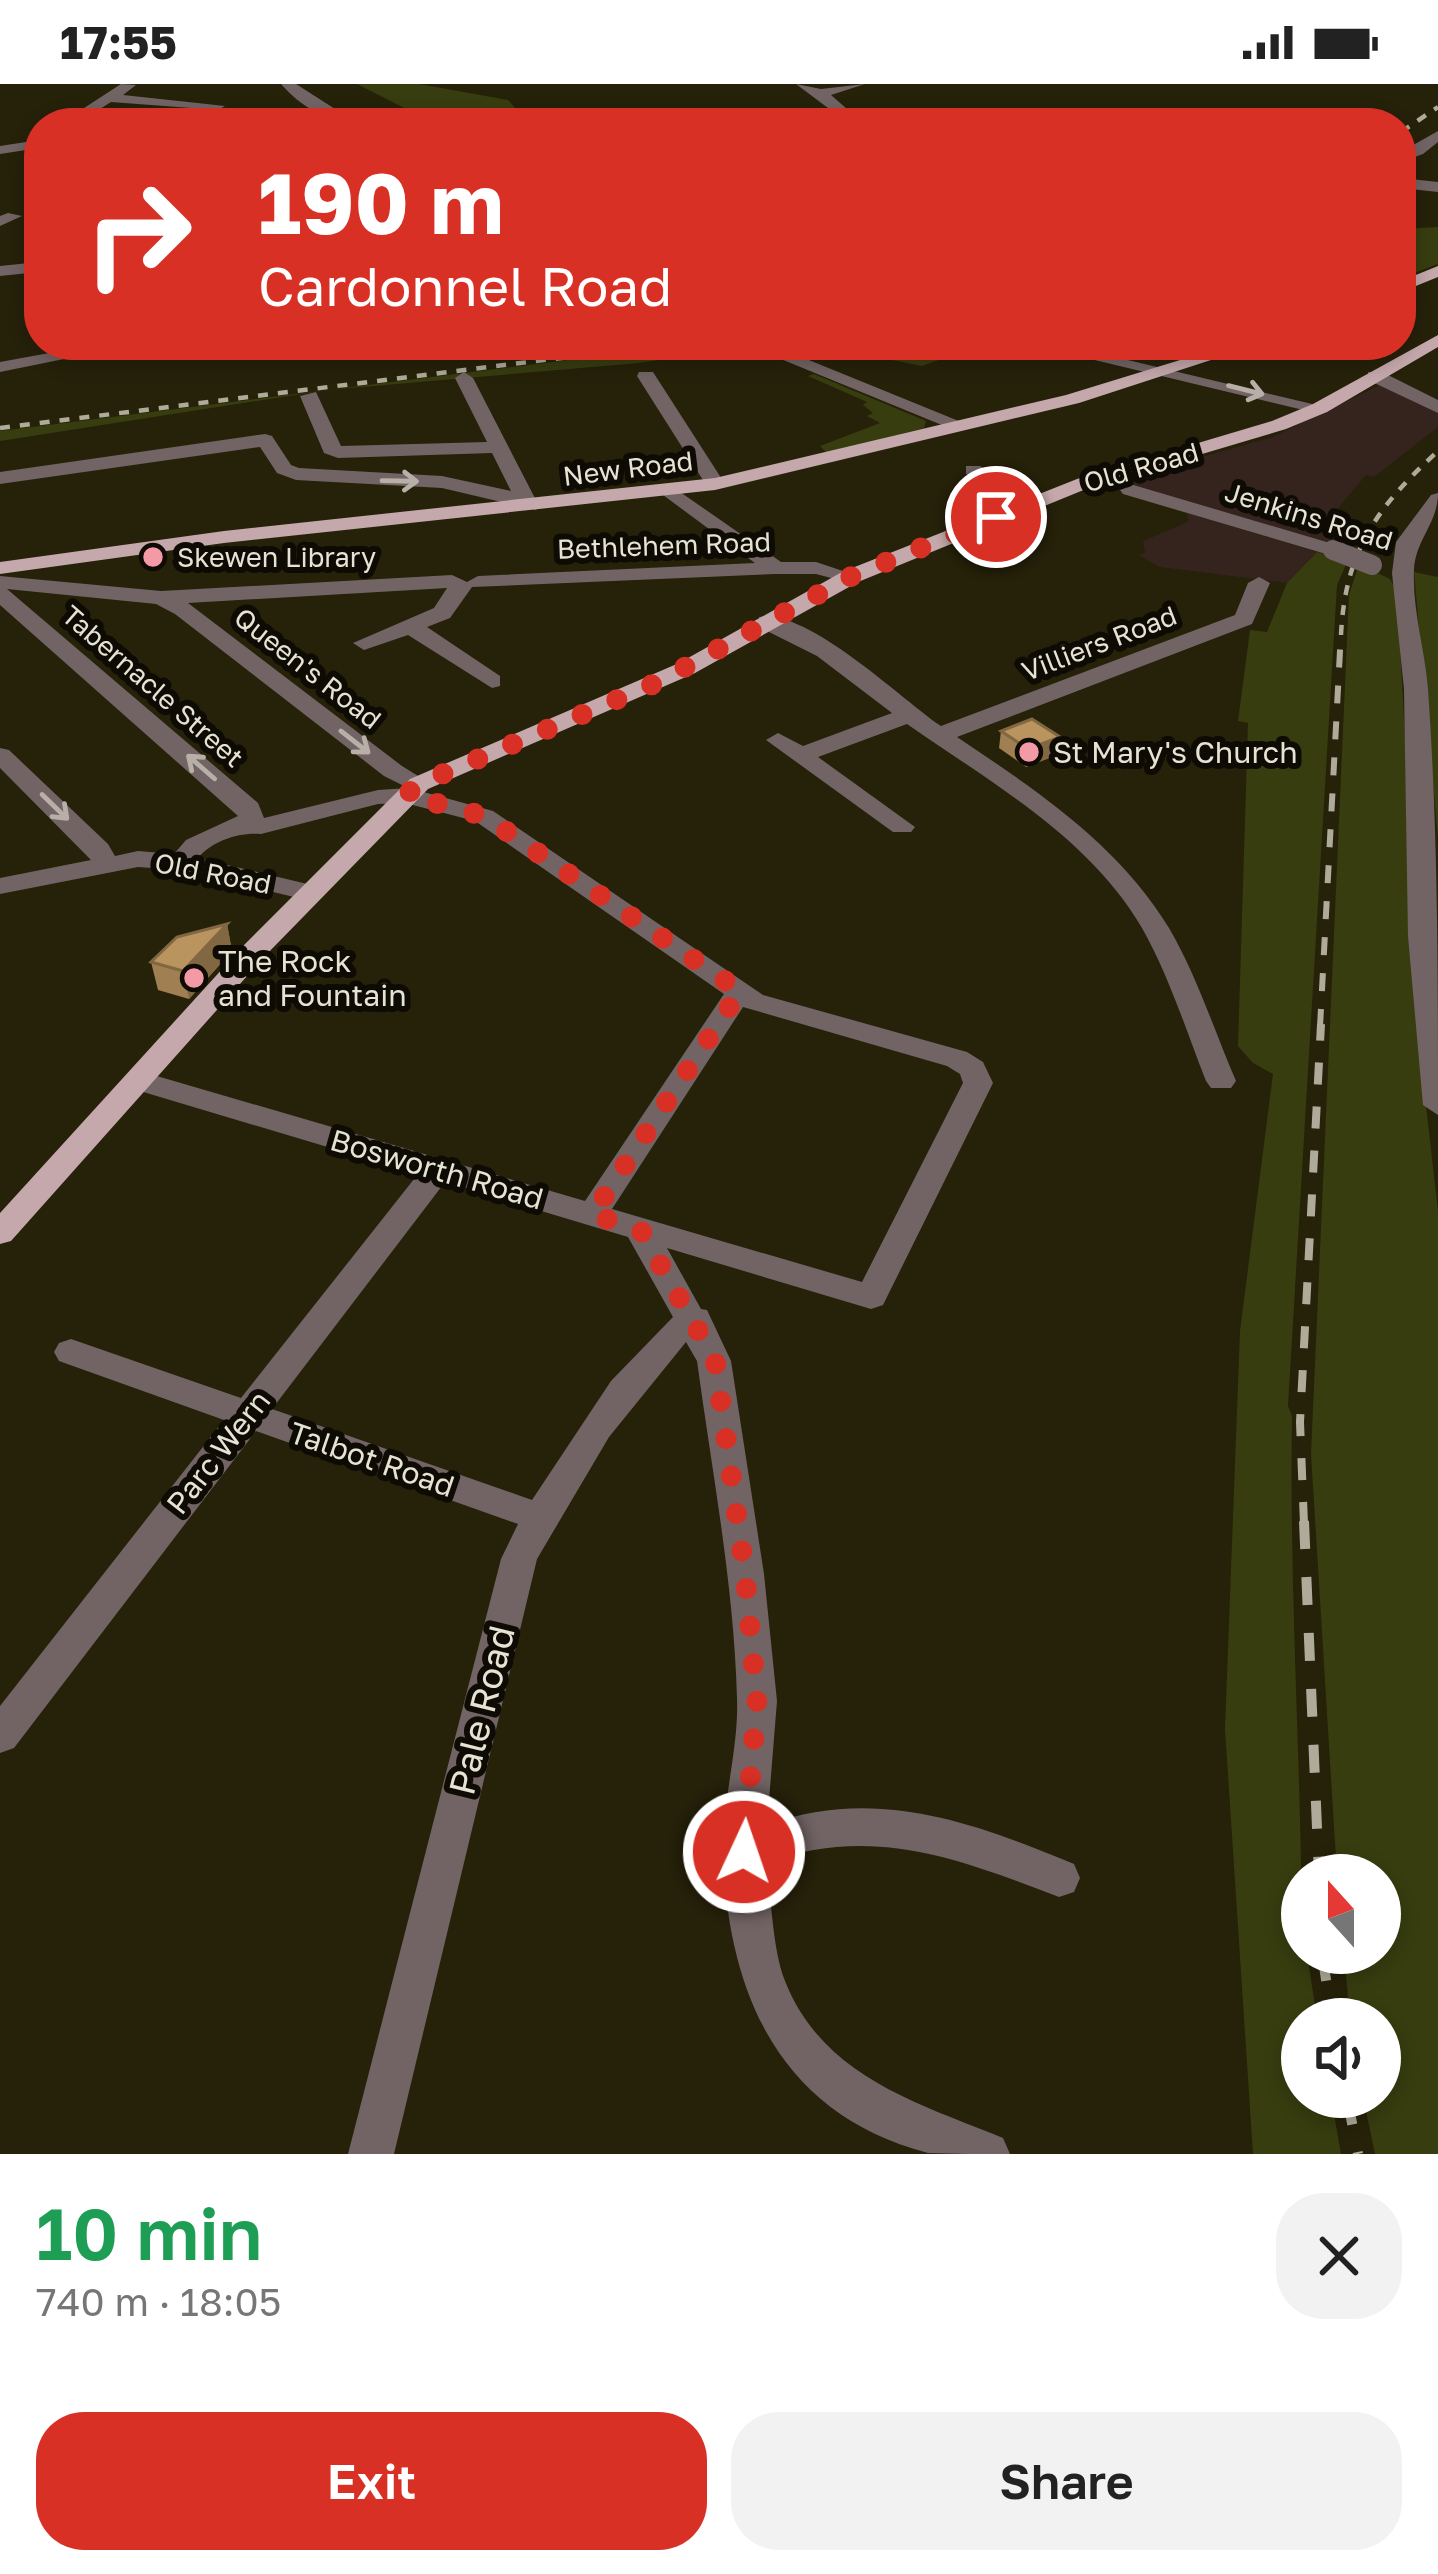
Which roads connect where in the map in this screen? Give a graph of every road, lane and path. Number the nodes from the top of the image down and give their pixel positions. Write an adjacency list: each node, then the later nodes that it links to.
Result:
1 (130, 84): 5 (street)
2 (803, 84): 4 (street)
3 (858, 84): 4 (street)
4 (822, 93): 8 (street)
5 (112, 98): 6 (street); 7 (street)
6 (218, 106)
7 (94, 108)
8 (839, 108)
9 (39, 360): 14 (street)
10 (794, 360): 22 (street)
11 (1117, 360): 15 (street)
12 (1205, 360): 15 (main road, New Road)
13 (1403, 360): 17 (main road, Old Road)
14 (0, 367)
15 (1172, 371): 21 (street, one-way to 21); 22 (main road, New Road)
16 (646, 376): 26 (street)
17 (1375, 376): 20 (street); 21 (main road, Old Road)
18 (464, 378): 23 (street)
19 (309, 395): 23 (street)
20 (1438, 407)
21 (1320, 408): 30 (main road, Old Road)
22 (961, 426): 26 (main road, New Road)
23 (501, 447): 31 (street)
24 (973, 470): 30 (street)
25 (0, 478): 31 (street, one-way to 31)
26 (715, 484): 28 (main road, New Road)
27 (1130, 490): 34 (street, Jenkins Road, bridge)
28 (670, 491): 31 (main road, New Road); 33 (street)
29 (1438, 499): 34 (street)
30 (1032, 502): 35 (main road, Old Road)
31 (527, 503): 32 (main road, New Road)
32 (0, 568)
33 (776, 568): 35 (street, Bethlehem Road); 37 (street, Bethlehem Road)
34 (1402, 573): 58 (street)
35 (850, 577): 41 (main road, Old Road)
36 (0, 582): 40 (street)
37 (478, 582)
38 (1259, 584): 46 (street, Villiers Road)
39 (0, 594): 49 (street, Tabernacle Street, one-way to 39)
40 (160, 598): 42 (street); 48 (street, Queen's Road, one-way to 48)
41 (766, 622): 45 (street); 48 (main road, Old Road)
42 (410, 626): 43 (street); 44 (street)
43 (364, 643)
44 (492, 681)
45 (910, 716): 46 (street); 50 (street)
46 (938, 736): 57 (street)
47 (0, 755): 52 (street, one-way to 52)
48 (412, 789): 49 (street); 54 (main road, Old Road); 55 (street)
49 (243, 825): 51 (street)
50 (902, 826)
51 (181, 862): 52 (street, Old Road); 54 (street, Old Road)
52 (105, 863): 53 (street, Old Road)
53 (0, 886)
54 (311, 892): 56 (main road)
55 (740, 991): 60 (street); 61 (street, Bosworth Road)
56 (140, 1081): 59 (street, Bosworth Road); 62 (main road)
57 (1221, 1081)
58 (1438, 1106)
59 (438, 1169): 60 (street, Bosworth Road); 65 (street, Parc Wern)
60 (592, 1215): 61 (street, Bosworth Road)
61 (640, 1229): 63 (street)
62 (0, 1233)
63 (695, 1319): 66 (street, Pale Road); 68 (street)
64 (71, 1352): 65 (street, Talbot Road)
65 (246, 1416): 66 (street, Talbot Road); 67 (street, Parc Wern)
66 (537, 1516): 70 (street, Pale Road)
67 (0, 1736)
68 (744, 1852): 69 (street); 71 (street)
69 (1059, 1878)
70 (371, 2154)
71 (986, 2154)

